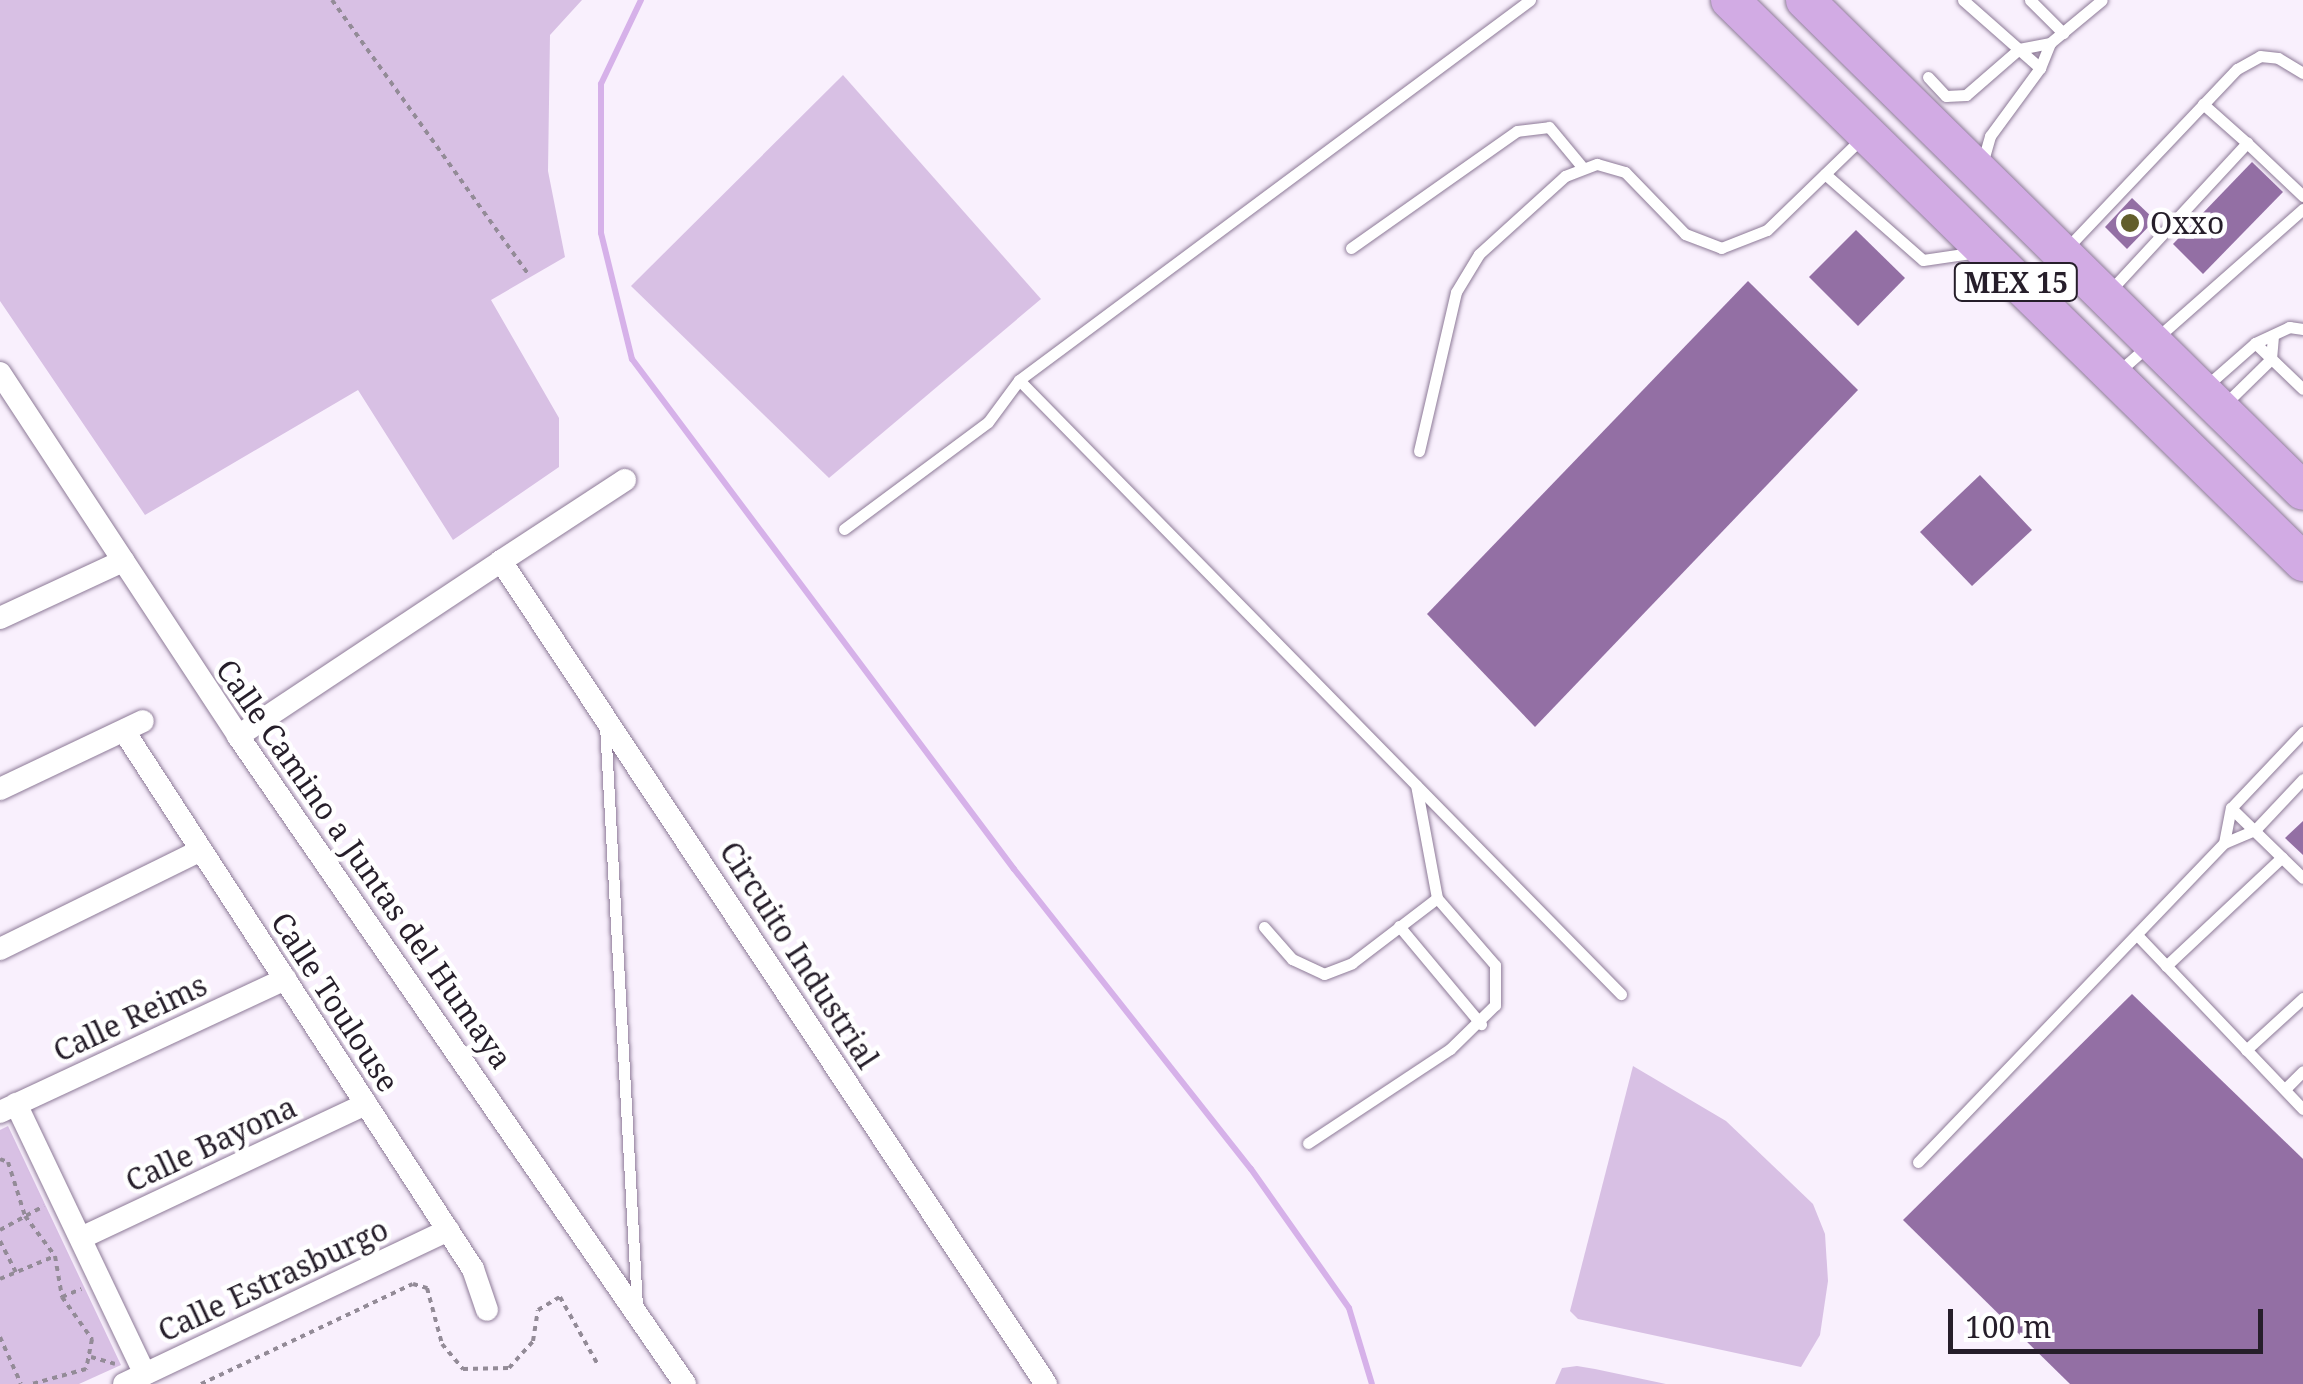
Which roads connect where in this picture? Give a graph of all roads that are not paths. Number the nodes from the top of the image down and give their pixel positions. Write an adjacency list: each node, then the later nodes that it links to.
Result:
1 (1530, 0): 32 (lane)
2 (1730, 0): 14 (main road, MEX 15)
3 (1805, 0): 17 (main road, MEX 15)
4 (1963, 0): 9 (lane)
5 (2030, 0): 7 (lane)
6 (2102, 0): 7 (lane)
7 (2062, 33): 8 (lane)
8 (2050, 43): 9 (lane); 10 (lane)
9 (2019, 49): 10 (lane); 12 (lane)
10 (2040, 68): 17 (lane)
11 (2303, 74): 13 (lane)
12 (1928, 77)
13 (2204, 104): 15 (lane); 23 (lane)
14 (1866, 135): 18 (lane); 22 (main road, MEX 15)
15 (2247, 142): 19 (lane); 24 (lane)
16 (1582, 168): 18 (lane); 21 (lane); 35 (lane)
17 (1981, 168): 23 (main road, MEX 15)
18 (1826, 174): 22 (lane)
19 (2303, 196)
20 (2303, 209): 27 (lane)
21 (1351, 248)
22 (1982, 250): 31 (main road, MEX 15)
23 (2063, 252): 24 (main road, MEX 15)
24 (2105, 296): 27 (main road, MEX 15)
25 (2303, 329): 26 (lane)
26 (2274, 338): 28 (lane); 29 (lane)
27 (2152, 343): 31 (lane); 34 (main road, MEX 15)
28 (2254, 343): 29 (lane); 34 (lane)
29 (2272, 359): 33 (lane); 34 (lane)
30 (0, 374): 40 (street, Calle Camino a Juntas del Humaya)
31 (2114, 376): 41 (main road, MEX 15)
32 (1019, 380): 38 (lane); 47 (lane)
33 (2303, 390)
34 (2210, 400): 37 (main road, MEX 15)
35 (1419, 450)
36 (625, 480): 39 (street)
37 (2303, 491)
38 (844, 529)
39 (501, 560): 43 (street, Circuito Industrial); 45 (street)
40 (122, 561): 42 (street); 45 (street, Calle Camino a Juntas del Humaya)
41 (2303, 562)
42 (0, 618)
43 (605, 716): 76 (lane); 80 (street, Circuito Industrial)
44 (2303, 732): 49 (lane)
45 (238, 736): 76 (street, Calle Camino a Juntas del Humaya)
46 (2303, 779): 50 (lane)
47 (1416, 785): 55 (lane); 62 (lane)
48 (0, 789): 52 (street, Calle Toulouse)
49 (2232, 808): 50 (lane); 51 (lane)
50 (2255, 830): 51 (lane); 53 (lane)
51 (2224, 844): 58 (lane)
52 (201, 850): 59 (street); 61 (street, Calle Toulouse)
53 (2282, 857): 54 (lane); 60 (lane)
54 (2303, 878)
55 (1436, 898): 56 (lane); 64 (lane)
56 (1400, 926): 57 (lane); 64 (lane)
57 (1264, 928)
58 (2138, 936): 60 (lane); 72 (lane)
59 (0, 949)
60 (2166, 966): 65 (lane)
61 (285, 979): 68 (street, Calle Toulouse); 69 (street, Calle Reims)
62 (1621, 994)
63 (2303, 998): 65 (lane)
64 (1481, 1024): 71 (lane)
65 (2246, 1050): 67 (lane)
66 (2303, 1071): 67 (lane)
67 (2284, 1090): 70 (lane)
68 (366, 1104): 73 (street, Calle Toulouse); 74 (street, Calle Bayona)
69 (8, 1108): 74 (street)
70 (2303, 1109)
71 (1308, 1143)
72 (1918, 1162)
73 (448, 1230): 75 (street, Calle Toulouse); 77 (street, Calle Estrasburgo)
74 (81, 1238): 77 (street)
75 (487, 1310)
76 (637, 1310): 79 (street, Calle Camino a Juntas del Humaya)
77 (145, 1374): 78 (street, Calle Estrasburgo)
78 (124, 1384)
79 (685, 1384)
80 (1046, 1384)

